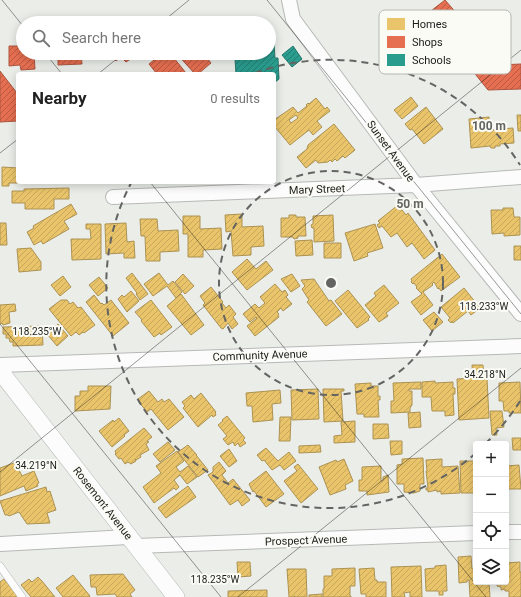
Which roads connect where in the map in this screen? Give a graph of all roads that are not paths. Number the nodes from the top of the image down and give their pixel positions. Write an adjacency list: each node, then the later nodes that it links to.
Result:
1 (289, 0): 3 (street, Sunset Avenue)
2 (521, 177): 3 (street, Mary Street)
3 (416, 185): 4 (street, Mary Street); 5 (street, Sunset Avenue)
4 (113, 197)
5 (521, 314)
6 (521, 346): 7 (street, Community Avenue)
7 (0, 365)
8 (0, 372): 12 (street, Rosemont Avenue)
9 (509, 532): 10 (street)
10 (521, 532)
11 (473, 533): 12 (street, Prospect Avenue)
12 (132, 541): 13 (street, Prospect Avenue); 16 (street, Rosemont Avenue)
13 (0, 544)
14 (0, 566): 15 (lane)
15 (22, 597)
16 (176, 597)

